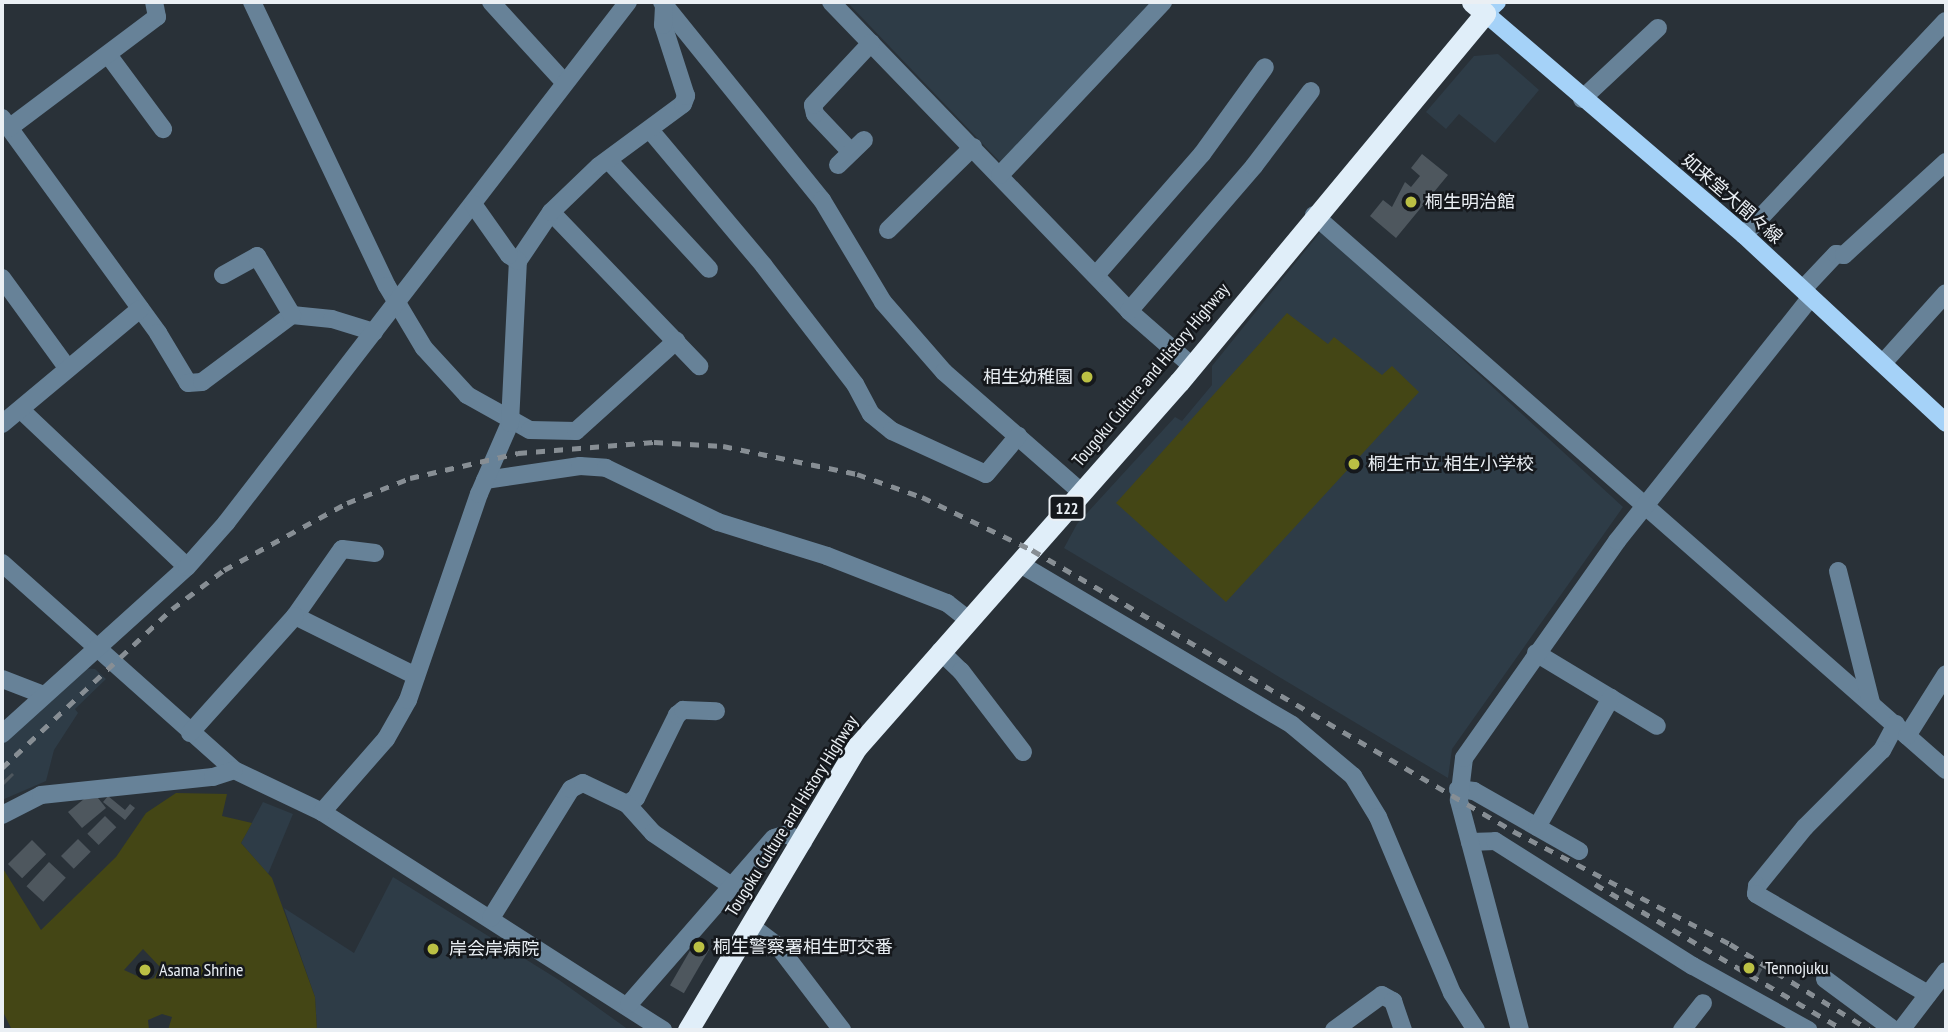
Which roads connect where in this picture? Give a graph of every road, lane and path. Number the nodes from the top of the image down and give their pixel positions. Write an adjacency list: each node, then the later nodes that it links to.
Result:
1 (251, 2): 37 (street)
2 (491, 2): 14 (street)
3 (628, 2): 14 (street)
4 (831, 2): 11 (street)
5 (1163, 2): 24 (street)
6 (663, 3): 19 (street); 51 (street)
7 (160, 4): 12 (street)
8 (1485, 6): 16 (main road, 如来堂大間々線); 27 (highway, Tougoku Culture and History Highway / 122)
9 (1946, 20): 29 (street)
10 (1658, 28): 16 (street)
11 (871, 43): 20 (street); 21 (street)
12 (109, 56): 17 (street); 18 (street)
13 (1265, 67): 33 (street)
14 (564, 82): 25 (street)
15 (1311, 91): 39 (street)
16 (1582, 99): 29 (main road, 如来堂大間々線)
17 (5, 123): 38 (street)
18 (163, 129)
19 (650, 130): 22 (street); 51 (street)
20 (864, 140)
21 (973, 147): 24 (street); 28 (street)
22 (608, 161): 26 (street); 31 (street)
23 (1946, 162): 35 (street)
24 (1000, 175): 33 (street)
25 (473, 204): 30 (street); 37 (street)
26 (551, 212): 30 (street); 42 (street)
27 (1314, 215): 45 (highway, Tougoku Culture and History Highway / 122); 54 (street)
28 (888, 230)
29 (1744, 235): 35 (main road, 如来堂大間々線)
30 (518, 261): 48 (street)
31 (709, 269)
32 (223, 275): 40 (street)
33 (1096, 275): 39 (street)
34 (2, 278): 46 (street)
35 (1807, 293): 43 (main road, 如来堂大間々線); 54 (street)
36 (1946, 293): 43 (street)
37 (397, 303): 41 (street); 48 (street)
38 (140, 309): 40 (street); 46 (street)
39 (1129, 311): 45 (street)
40 (292, 314): 41 (street)
41 (374, 332): 58 (street)
42 (676, 341): 44 (street); 48 (street)
43 (1882, 363): 49 (main road, 如来堂大間々線)
44 (699, 366)
45 (1192, 366): 53 (highway, Tougoku Culture and History Highway / 122)
46 (68, 369): 47 (street)
47 (21, 410): 50 (street); 58 (street)
48 (510, 422): 52 (street)
49 (1946, 423)
50 (2, 424)
51 (1018, 436): 53 (street)
52 (485, 480): 61 (street); 66 (street)
53 (1081, 492): 57 (highway, Tougoku Culture and History Highway / 122)
54 (1644, 506): 64 (street); 70 (street)
55 (375, 553): 60 (street)
56 (2, 563): 62 (street)
57 (1020, 564): 61 (highway, Tougoku Culture and History Highway / 122); 100 (street)
58 (187, 567): 62 (street)
59 (1838, 571): 70 (street)
60 (295, 616): 66 (street); 74 (street)
61 (969, 620): 63 (highway, Tougoku Culture and History Highway / 122)
62 (96, 648): 68 (street); 74 (street)
63 (940, 651): 76 (street); 84 (highway, Tougoku Culture and History Highway / 122)
64 (1536, 653): 69 (street); 79 (street)
65 (1946, 674): 73 (street)
66 (416, 676): 81 (street)
67 (2, 679): 68 (street)
68 (44, 695): 75 (street)
69 (1611, 698): 72 (street); 83 (street)
70 (1871, 702): 73 (street)
71 (716, 711): 80 (street)
72 (1657, 726)
73 (1901, 730): 78 (street); 92 (street)
74 (190, 733): 77 (street)
75 (2, 734)
76 (1023, 752)
77 (233, 769): 81 (street); 82 (street)
78 (1946, 770)
79 (1458, 794): 83 (street); 85 (street)
80 (627, 804): 87 (street); 88 (street)
81 (322, 812): 88 (street)
82 (2, 815)
83 (1537, 827): 86 (street)
84 (803, 842): 87 (street); 89 (highway, Tougoku Culture and History Highway / 122)
85 (1470, 842): 101 (street); 103 (street)
86 (1579, 851)
87 (730, 885): 94 (street)
88 (491, 918): 94 (street)
89 (751, 926): 96 (highway, Tougoku Culture and History Highway / 122); 97 (street)
90 (1946, 971): 92 (street)
91 (1825, 979): 104 (street)
92 (1928, 994): 105 (street)
93 (1703, 1003): 102 (street)
94 (629, 1004): 95 (street)
95 (663, 1030)
96 (688, 1030)
97 (842, 1030)
98 (1334, 1030): 99 (street)
99 (1403, 1030)
100 (1476, 1030)
101 (1520, 1030)
102 (1682, 1030)
103 (1808, 1030)
104 (1894, 1030)
105 (1901, 1030)

